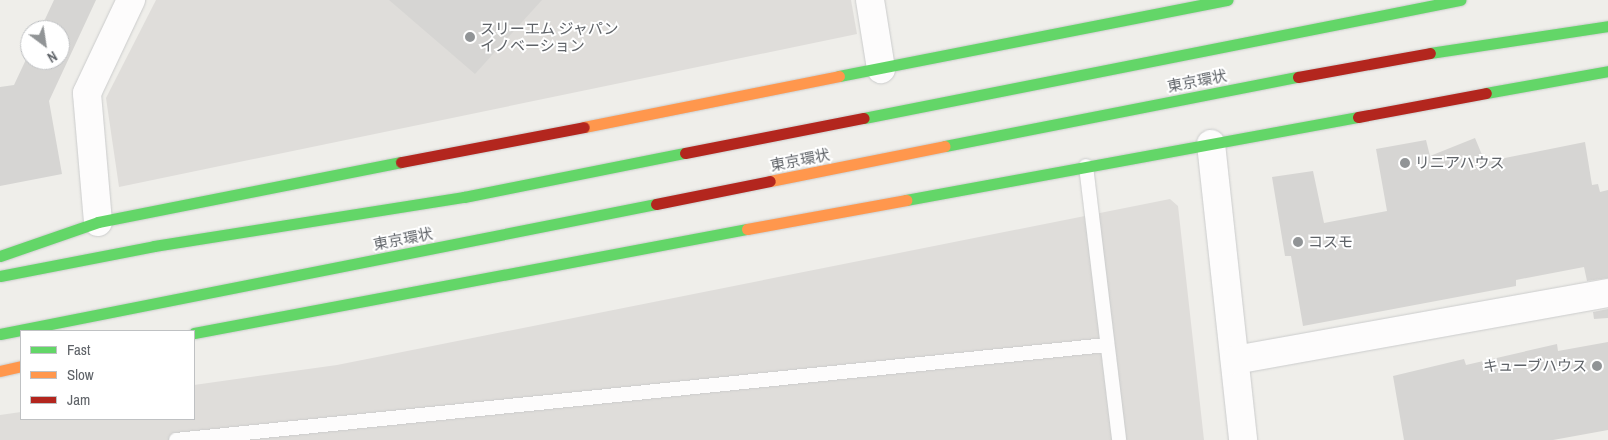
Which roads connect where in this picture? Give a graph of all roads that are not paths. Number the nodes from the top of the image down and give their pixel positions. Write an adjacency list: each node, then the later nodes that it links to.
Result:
1 (131, 0): 10 (street)
2 (870, 0): 6 (street)
3 (1228, 0): 6 (highway)
4 (1460, 0): 12 (highway, 東京環状)
5 (1608, 26): 14 (highway, 東京環状)
6 (881, 69): 10 (highway)
7 (1608, 71): 8 (highway)
8 (1211, 144): 9 (highway); 19 (street)
9 (1086, 166): 16 (highway); 18 (lane)
10 (98, 222): 11 (highway)
11 (0, 256)
12 (0, 276)
13 (1608, 294): 19 (street)
14 (20, 330)
15 (20, 330): 17 (highway, 東京環状)
16 (195, 333)
17 (0, 334)
18 (1107, 345): 22 (lane); 23 (lane)
19 (1235, 360): 24 (street)
20 (20, 366): 21 (highway)
21 (0, 370)
22 (176, 440)
23 (1119, 440)
24 (1243, 440)

